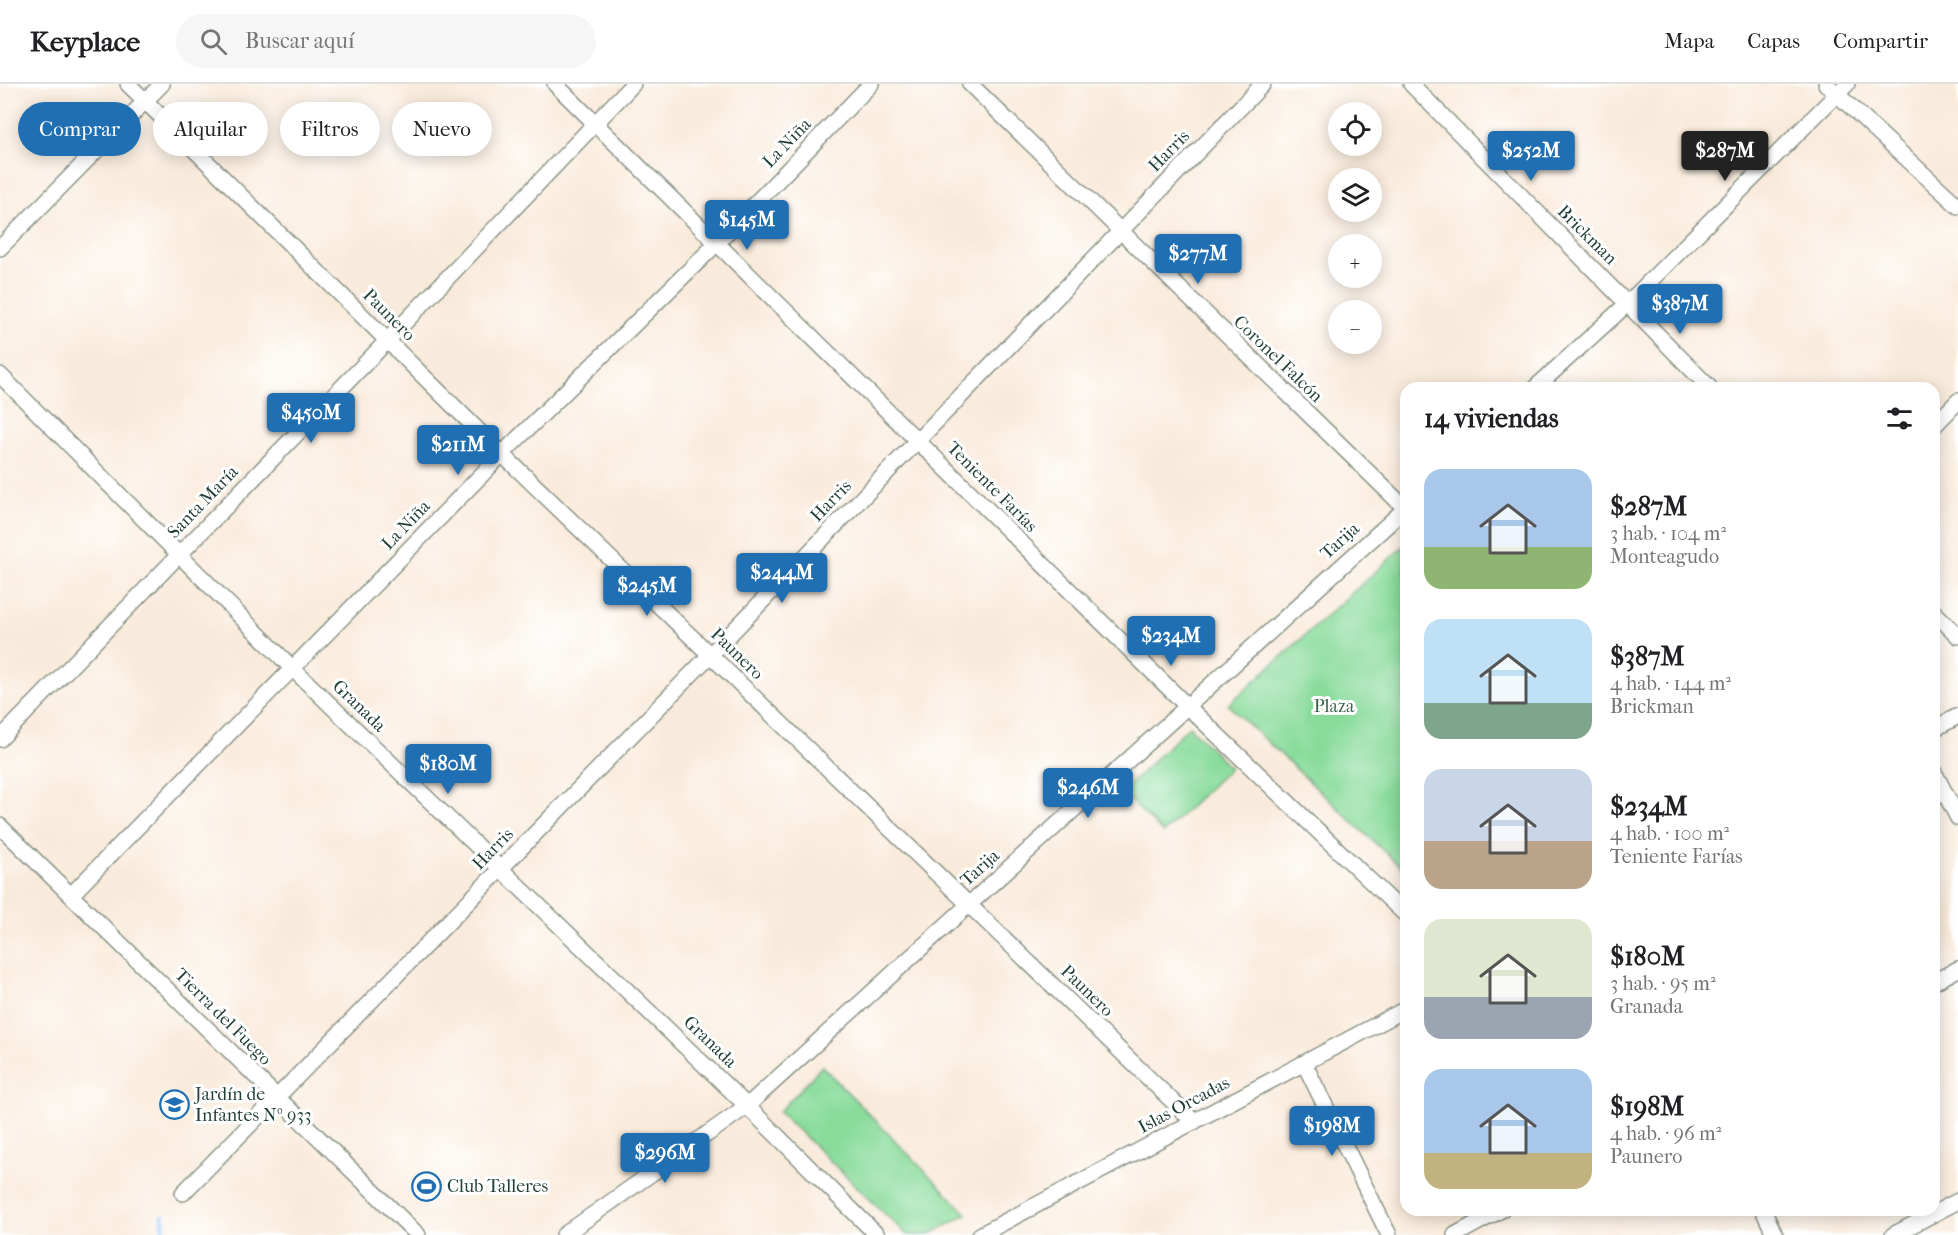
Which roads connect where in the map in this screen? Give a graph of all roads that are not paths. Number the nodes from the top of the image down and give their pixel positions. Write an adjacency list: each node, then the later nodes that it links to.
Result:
1 (128, 84): 10 (street, Paunero)
2 (162, 84): 10 (street)
3 (555, 84): 11 (street, Teniente Farías)
4 (633, 84): 11 (street, Santa María)
5 (871, 84): 14 (street, La Niña)
6 (970, 84): 13 (street, Coronel Falcón)
7 (1263, 84): 13 (street, Harris)
8 (1411, 84): 16 (street, Brickman)
9 (1837, 87): 12 (street); 16 (street)
10 (146, 102): 15 (street); 17 (street, Paunero)
11 (594, 122): 14 (street, Teniente Farías); 17 (street, Santa María)
12 (1958, 206)
13 (1119, 231): 23 (street, Harris); 25 (street, Coronel Falcón)
14 (716, 244): 23 (street, Teniente Farías); 24 (street, La Niña)
15 (0, 248)
16 (1627, 304): 19 (street); 20 (street, Brickman)
17 (387, 342): 24 (street, Paunero); 27 (street, Santa María)
18 (0, 375): 27 (street, Granada)
19 (1542, 382)
20 (1704, 382)
21 (1958, 401): 22 (street)
22 (1940, 420)
23 (916, 440): 30 (street, Harris); 32 (street, Teniente Farías)
24 (502, 454): 30 (street, Paunero); 31 (street, La Niña)
25 (1400, 503)
26 (1400, 513): 32 (street, Tarija)
27 (179, 555): 31 (street, Granada); 35 (street, Santa María)
28 (1940, 618): 29 (street)
29 (1958, 636)
30 (710, 655): 39 (street, Harris); 41 (street, Paunero)
31 (294, 670): 39 (street, Granada); 40 (street, La Niña)
32 (1187, 706): 41 (street, Tarija); 42 (street, Teniente Farías)
33 (1958, 716): 34 (street)
34 (1940, 726)
35 (0, 739)
36 (1940, 784): 37 (street)
37 (1958, 818)
38 (0, 826): 40 (street, Tierra del Fuego)
39 (501, 869): 47 (street, Harris); 48 (street, Granada)
40 (72, 894): 47 (street, Tierra del Fuego)
41 (970, 904): 48 (street, Tarija); 49 (street, Paunero)
42 (1400, 909)
43 (1958, 969): 44 (street)
44 (1940, 979)
45 (1400, 1012): 46 (street, Islas Orcadas)
46 (1304, 1064): 49 (street, Islas Orcadas); 60 (street)
47 (276, 1098): 50 (street, Harris); 57 (street, Tierra del Fuego)
48 (747, 1106): 58 (street, Tarija); 59 (street, Granada)
49 (1194, 1122): 56 (street, Islas Orcadas)
50 (183, 1193)
51 (1958, 1201): 52 (street)
52 (1940, 1210)
53 (1490, 1216): 61 (street)
54 (1766, 1216): 62 (street)
55 (1929, 1216): 63 (street)
56 (985, 1234)
57 (418, 1235)
58 (564, 1235)
59 (877, 1235)
60 (1389, 1235)
61 (1455, 1235)
62 (1775, 1235)
63 (1893, 1235)

